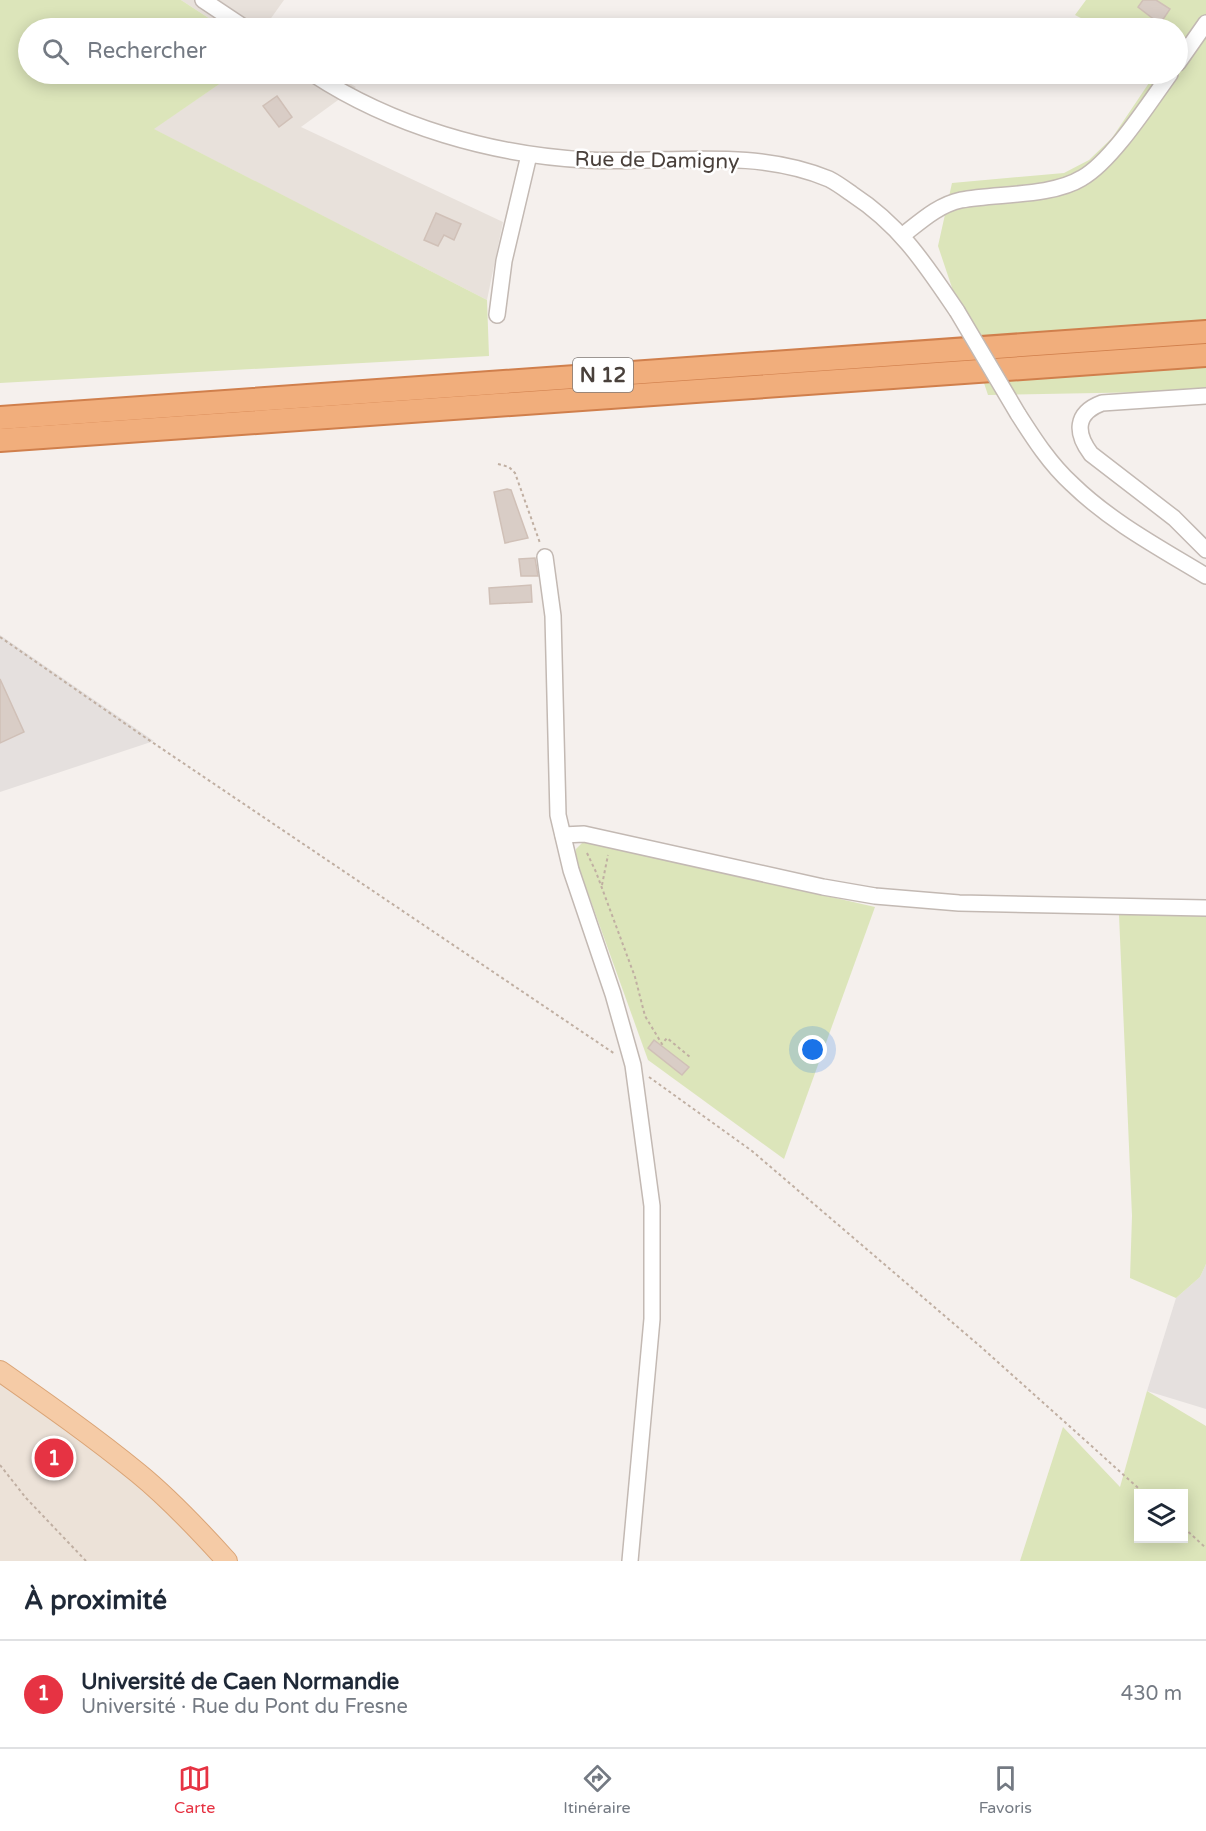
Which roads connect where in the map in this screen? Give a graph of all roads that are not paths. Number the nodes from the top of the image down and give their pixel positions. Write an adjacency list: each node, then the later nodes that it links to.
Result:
1 (203, 0): 2 (street)
2 (230, 18)
3 (1206, 23): 4 (street)
4 (1188, 49)
5 (332, 84): 7 (street, Rue de Damigny)
6 (1163, 84): 8 (street)
7 (529, 155): 8 (street, Rue de Damigny); 9 (street)
8 (903, 235): 17 (street, Rue de Damigny, bridge)
9 (497, 315)
10 (1206, 332): 13 (highway, N 12)
11 (1206, 355): 14 (highway, N 12)
12 (1206, 396): 15 (street)
13 (0, 418)
14 (0, 440)
15 (1188, 532): 16 (street); 17 (street)
16 (1206, 550)
17 (1173, 556): 19 (street, Rue de Damigny)
18 (545, 557): 20 (street)
19 (1206, 576)
20 (563, 835): 21 (street); 24 (street)
21 (1206, 908)
22 (0, 1371): 23 (main road)
23 (227, 1561)
24 (630, 1561)

